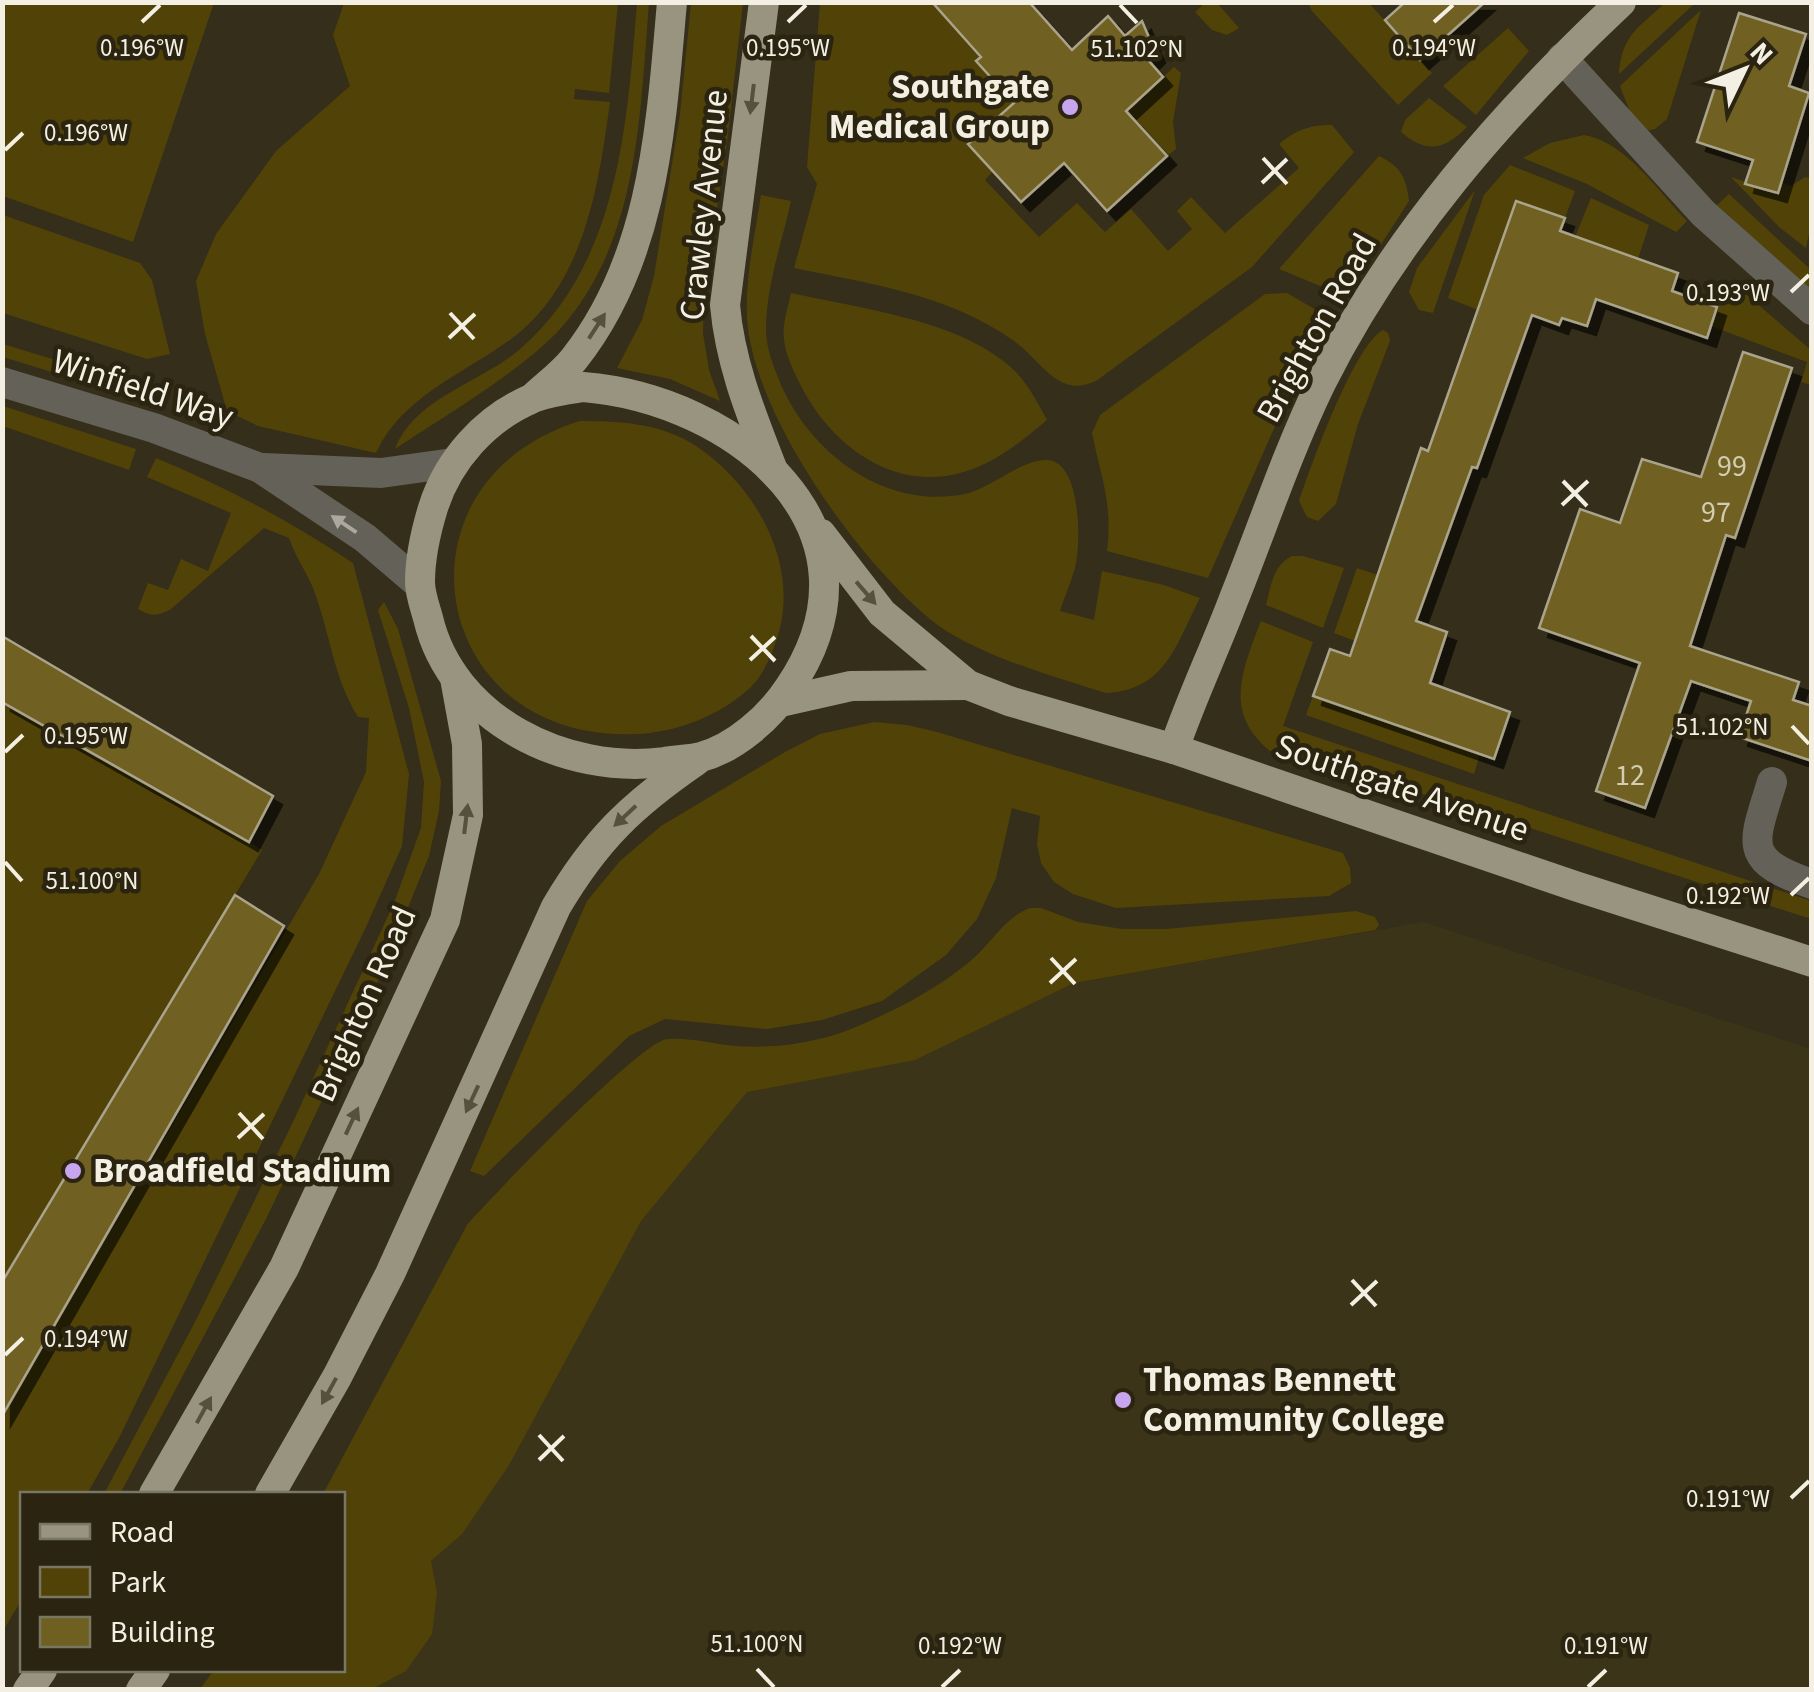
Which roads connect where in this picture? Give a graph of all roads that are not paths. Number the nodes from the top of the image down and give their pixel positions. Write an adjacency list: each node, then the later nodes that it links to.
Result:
1 (672, 2): 7 (main road, Crawley Avenue, one-way to 1)
2 (764, 2): 10 (main road, Crawley Avenue, one-way to 10)
3 (1621, 2): 4 (main road, Brighton Road)
4 (1562, 58): 5 (street); 16 (main road, Brighton Road)
5 (1812, 310)
6 (2, 382): 9 (street, Winfield Way)
7 (533, 398): 8 (main road); 10 (main road)
8 (454, 462): 9 (street, Winfield Way); 12 (main road)
9 (260, 468): 12 (street, Winfield Way, one-way to 9)
10 (772, 468): 11 (main road, Southgate Avenue)
11 (808, 515): 14 (main road, Southgate Avenue, one-way to 14); 15 (main road)
12 (420, 585): 13 (main road)
13 (455, 678): 17 (main road); 21 (main road, Brighton Road, one-way to 13)
14 (968, 684): 15 (main road, Southgate Avenue); 16 (main road, Southgate Avenue)
15 (780, 702): 17 (main road)
16 (1174, 749): 20 (main road, Southgate Avenue)
17 (702, 756): 22 (main road, one-way to 22)
18 (1772, 782): 19 (street)
19 (1812, 884)
20 (1812, 962)
21 (155, 1492)
22 (271, 1492)

